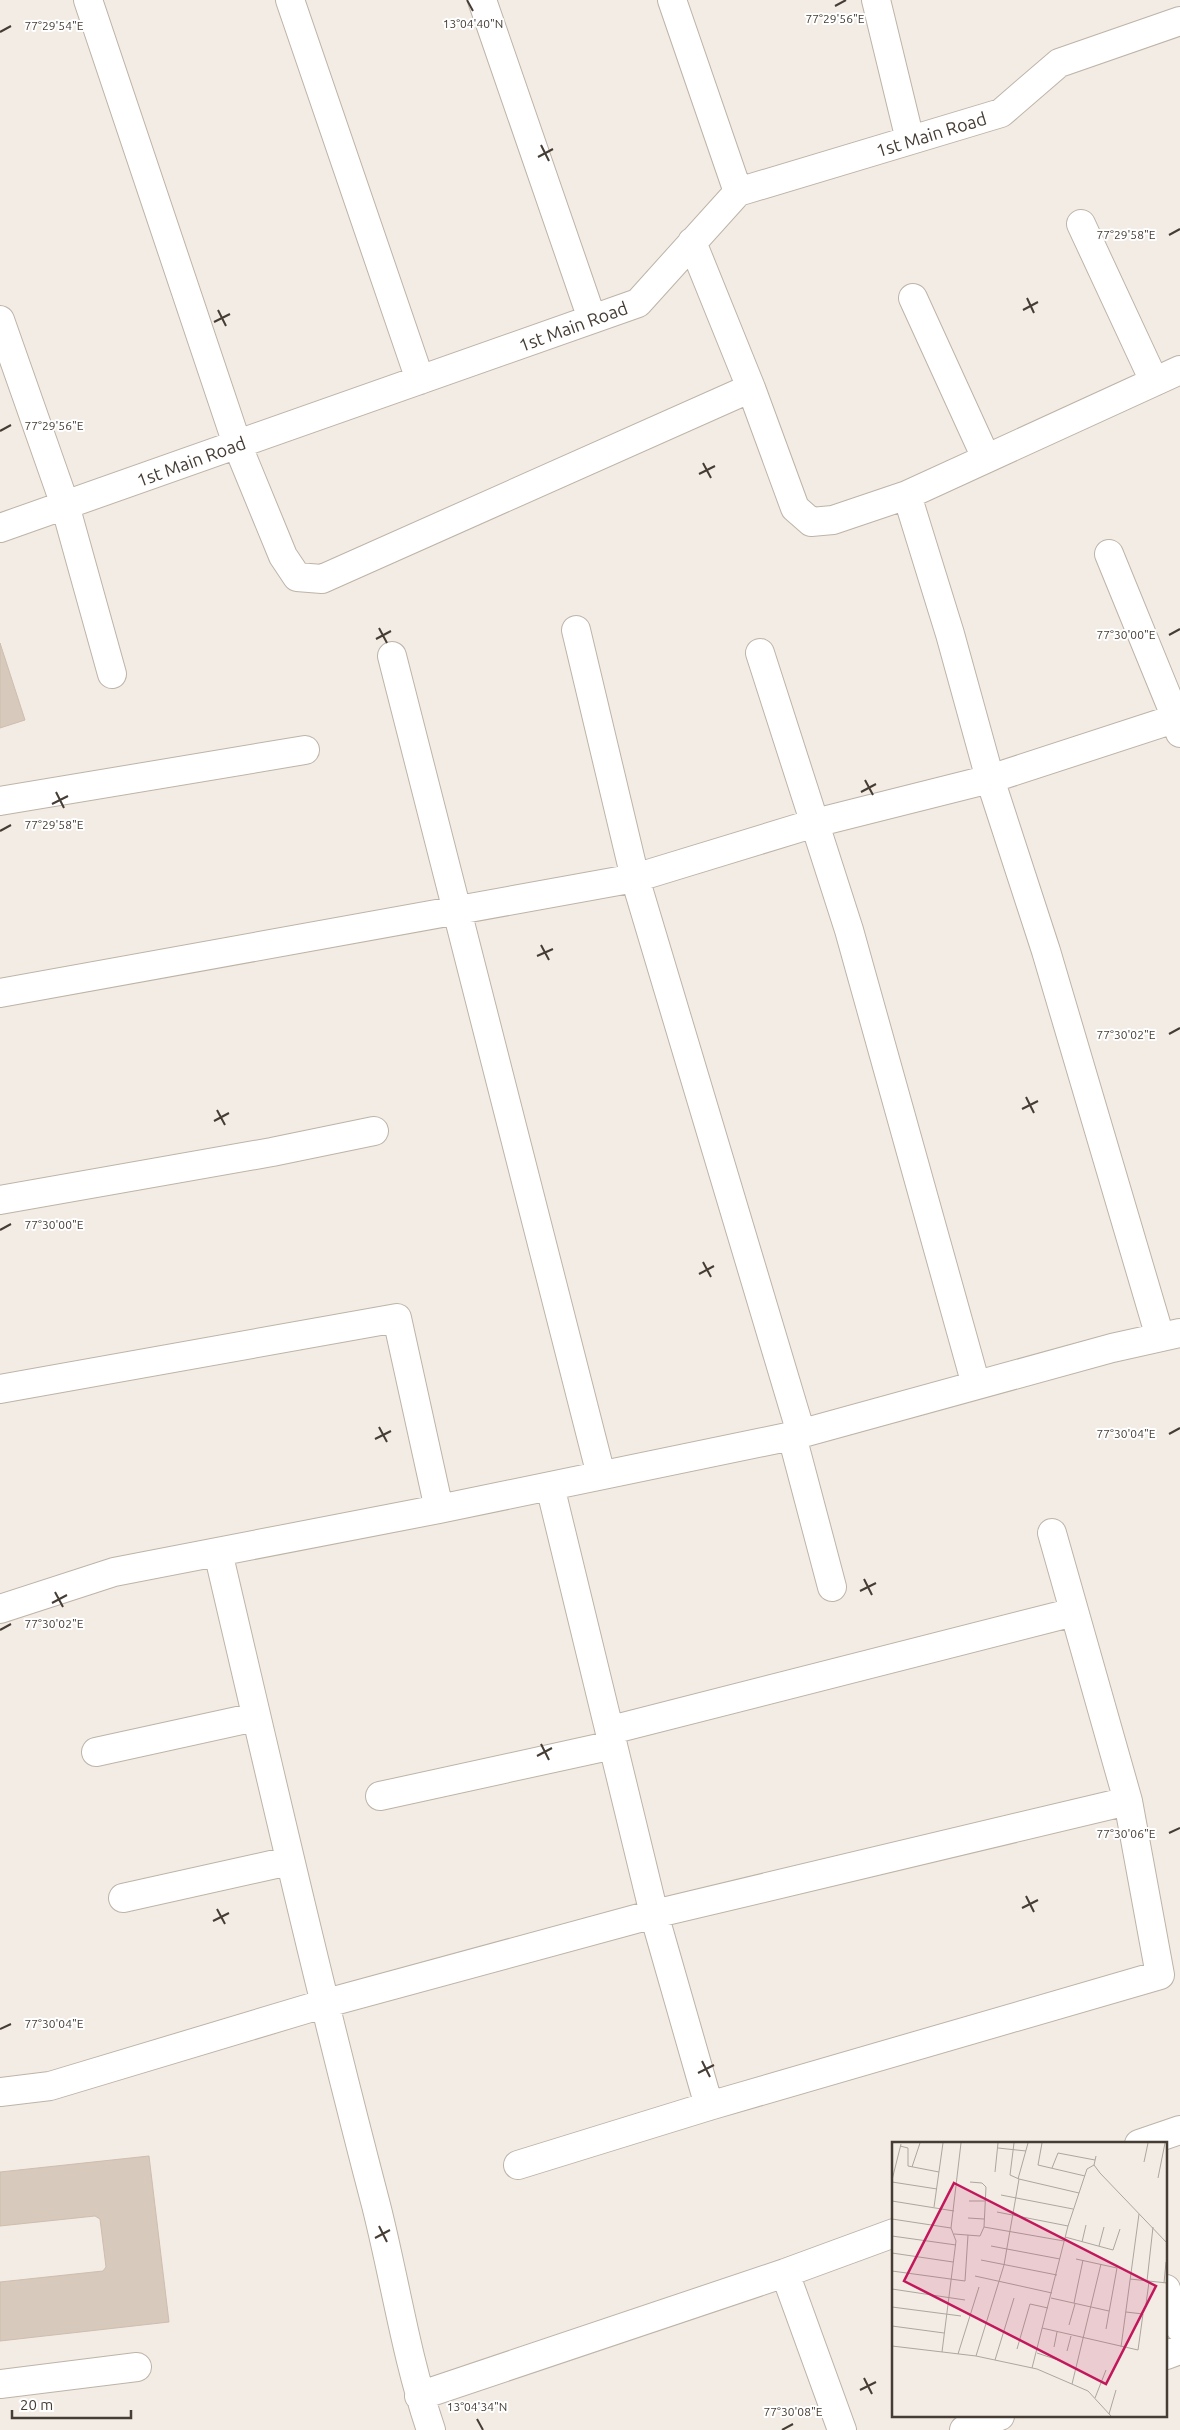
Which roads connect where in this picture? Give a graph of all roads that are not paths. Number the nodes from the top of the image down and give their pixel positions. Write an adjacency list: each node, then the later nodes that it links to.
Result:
1 (88, 0): 18 (street)
2 (290, 0): 15 (street)
3 (482, 0): 12 (street)
4 (672, 0): 8 (street)
5 (876, 0): 7 (street)
6 (1180, 21): 7 (street, 1st Main Road)
7 (910, 140): 8 (street, 1st Main Road)
8 (738, 192): 10 (street, 1st Main Road)
9 (1081, 224): 16 (street)
10 (692, 242): 12 (street, 1st Main Road); 17 (street)
11 (913, 298): 19 (street)
12 (592, 319): 15 (street, 1st Main Road)
13 (0, 320): 21 (street)
14 (1180, 370): 16 (street)
15 (420, 380): 18 (street, 1st Main Road)
16 (1154, 381): 19 (street)
17 (751, 388): 18 (street); 20 (street)
18 (237, 444): 21 (street, 1st Main Road)
19 (986, 458): 20 (street)
20 (907, 495): 30 (street)
21 (65, 505): 22 (street, 1st Main Road); 27 (street)
22 (0, 528)
23 (1109, 554): 28 (street)
24 (576, 630): 33 (street)
25 (760, 653): 32 (street)
26 (392, 656): 34 (street)
27 (112, 674)
28 (1179, 722): 30 (street)
29 (305, 750): 31 (street)
30 (990, 779): 32 (street); 38 (street)
31 (0, 801)
32 (815, 824): 33 (street); 39 (street)
33 (634, 878): 34 (street); 41 (street)
34 (457, 910): 35 (street); 42 (street)
35 (0, 992)
36 (374, 1131): 37 (street)
37 (0, 1200)
38 (1170, 1335): 39 (street)
39 (976, 1385): 41 (street)
40 (0, 1389): 44 (street)
41 (796, 1435): 42 (street); 47 (street)
42 (600, 1475): 43 (street)
43 (550, 1486): 44 (street); 51 (street)
44 (439, 1509): 46 (street)
45 (1052, 1533): 49 (street)
46 (218, 1552): 48 (street); 50 (street)
47 (832, 1587)
48 (0, 1609)
49 (1074, 1612): 51 (street); 54 (street)
50 (256, 1717): 52 (street); 55 (street)
51 (612, 1737): 53 (street); 57 (street)
52 (96, 1752)
53 (380, 1796)
54 (1128, 1801): 57 (street); 60 (street)
55 (289, 1861): 56 (street); 58 (street)
56 (124, 1898)
57 (654, 1914): 58 (street); 60 (street)
58 (323, 2004): 59 (street); 72 (street)
59 (0, 2092)
60 (709, 2106): 63 (street)
61 (1180, 2130): 62 (street)
62 (1145, 2142)
63 (518, 2165)
64 (892, 2234): 65 (street)
65 (785, 2273): 72 (street); 75 (street)
66 (1168, 2294): 67 (street)
67 (1179, 2324)
68 (1180, 2350): 69 (street)
69 (1168, 2354)
70 (137, 2367): 71 (street)
71 (0, 2384)
72 (419, 2396): 74 (street)
73 (995, 2418): 76 (street)
74 (431, 2430)
75 (842, 2430)
76 (964, 2430)

